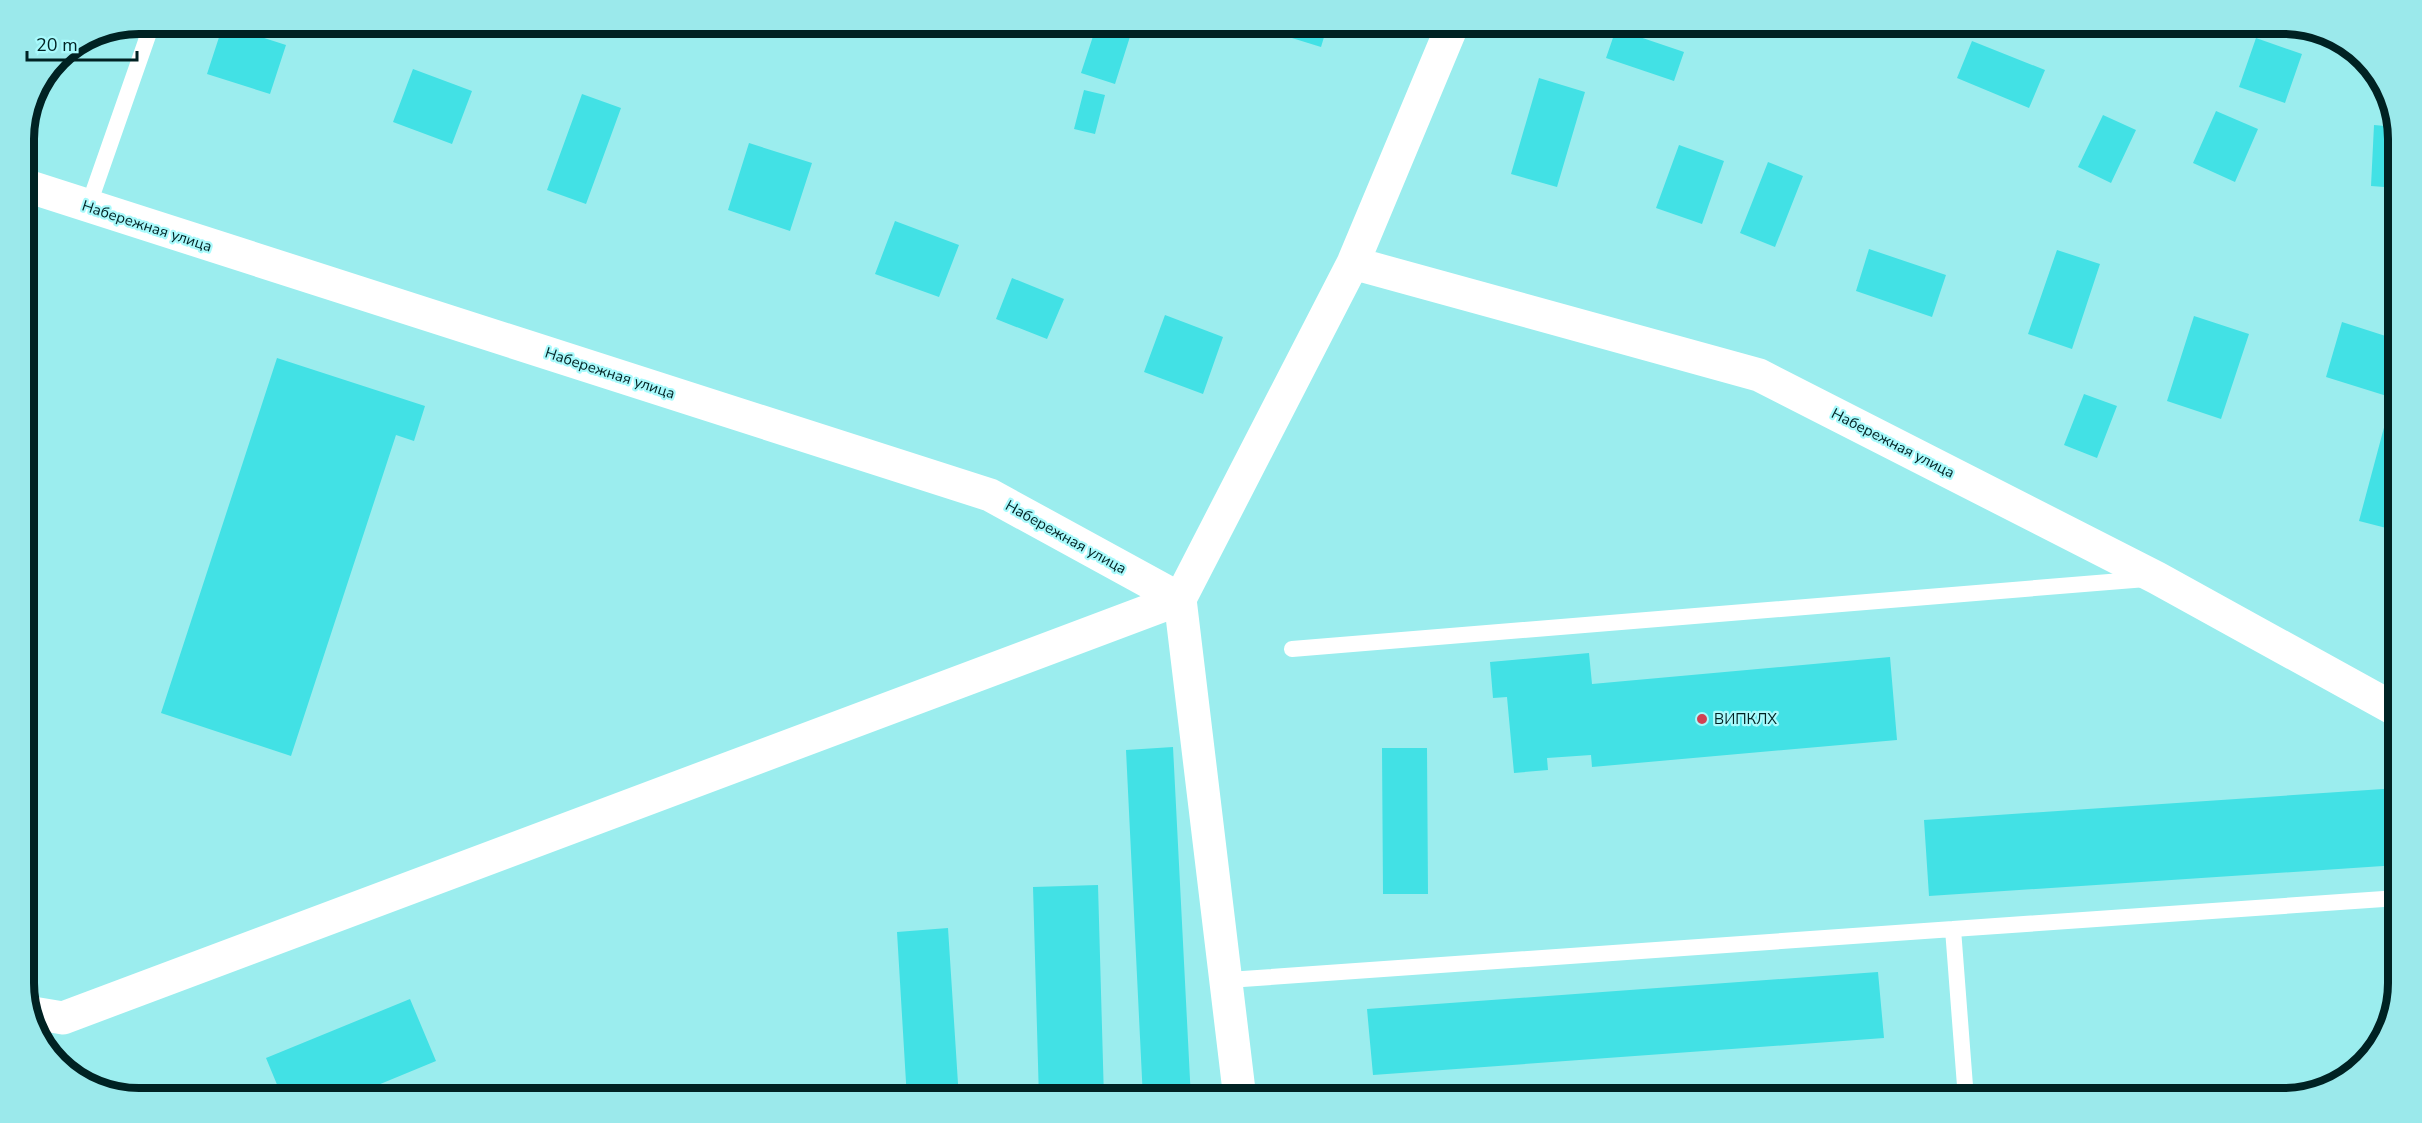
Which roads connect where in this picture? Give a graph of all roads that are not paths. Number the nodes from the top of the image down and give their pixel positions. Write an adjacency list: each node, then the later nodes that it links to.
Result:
1 (1449, 34): 5 (street)
2 (148, 35): 4 (lane)
3 (35, 189): 4 (street, Набережная улица)
4 (88, 207): 7 (street, Набережная улица)
5 (1353, 262): 6 (street, Набережная улица); 7 (street)
6 (2157, 578): 8 (lane); 9 (street, Набережная улица)
7 (1180, 599): 12 (street); 13 (street)
8 (1292, 649)
9 (2388, 705)
10 (2388, 899): 11 (lane)
11 (1953, 929): 12 (lane); 15 (lane)
12 (1228, 980): 14 (street)
13 (40, 1014)
14 (1239, 1088)
15 (1965, 1088)

